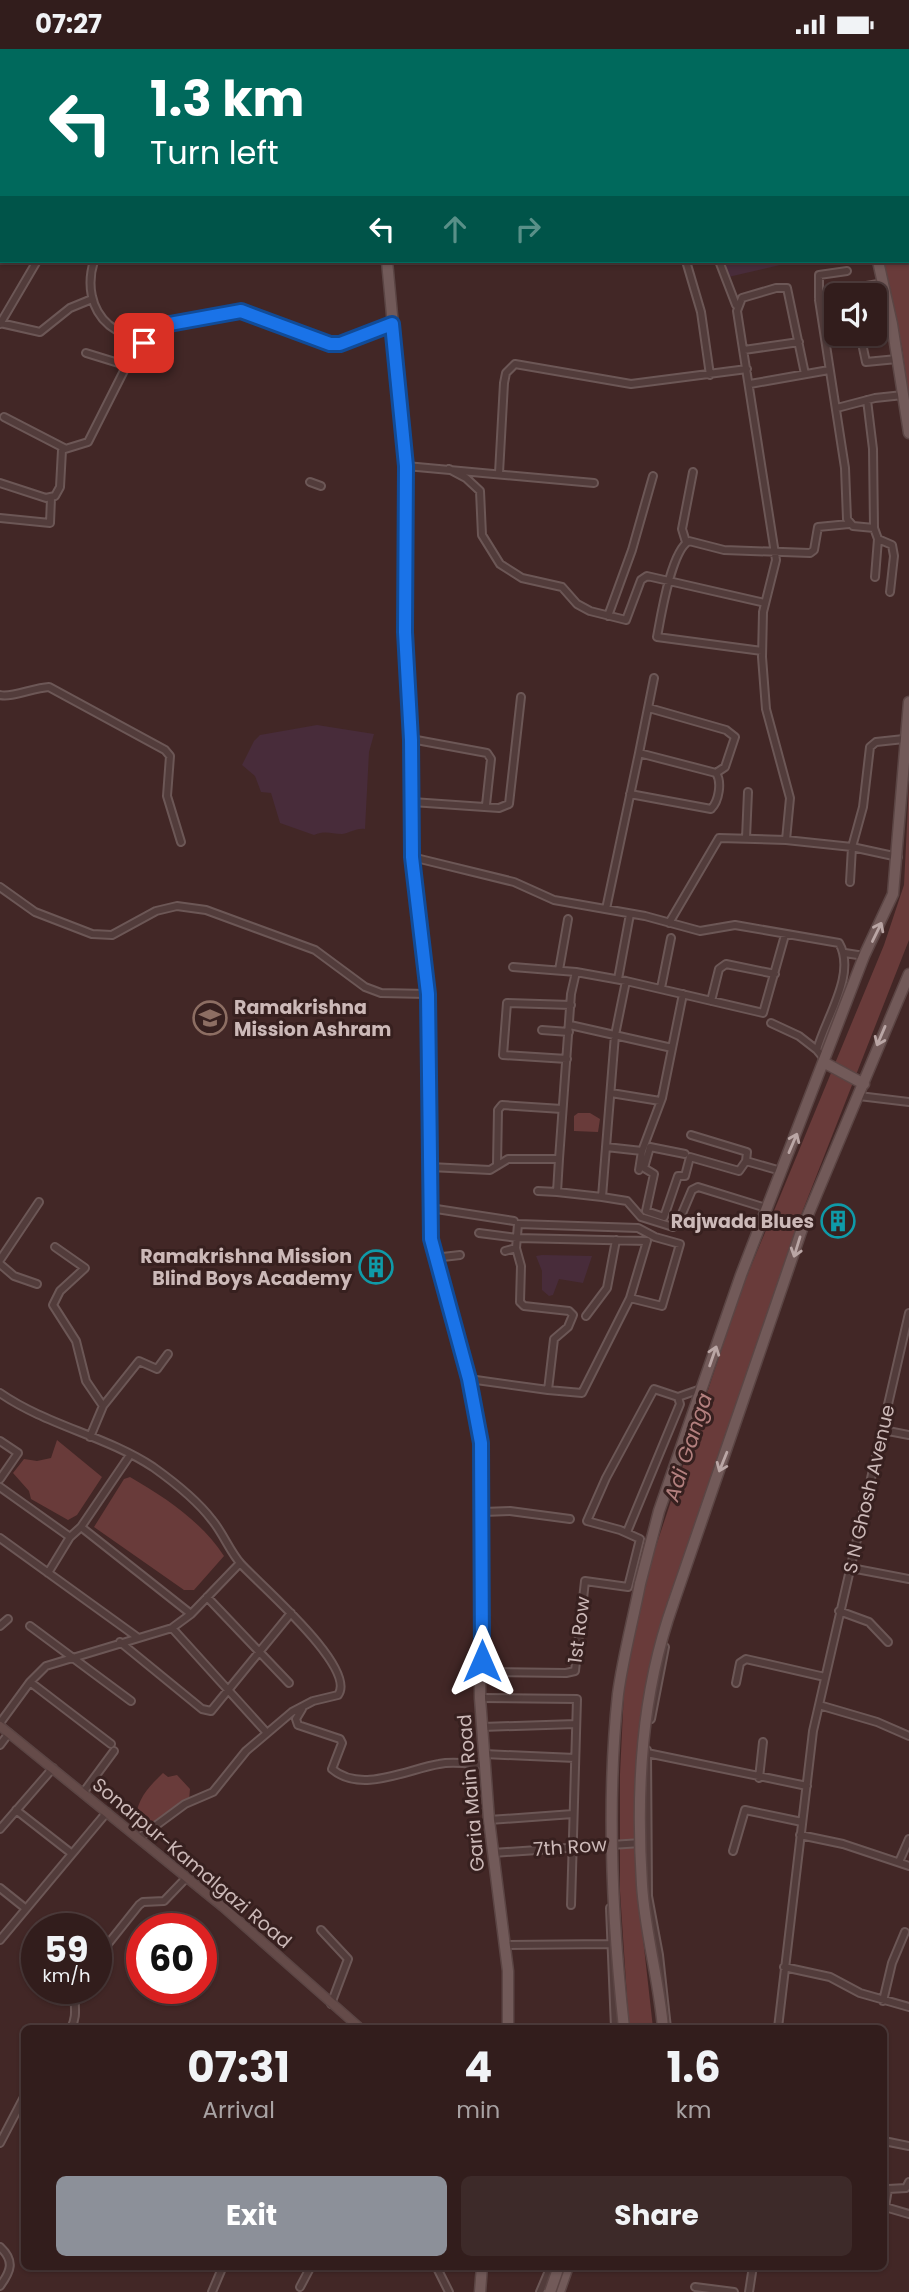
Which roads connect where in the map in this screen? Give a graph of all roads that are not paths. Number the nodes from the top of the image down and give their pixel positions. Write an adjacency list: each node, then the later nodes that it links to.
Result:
1 (36, 263): 14 (street)
2 (93, 263): 12 (street)
3 (387, 263): 15 (main road, Garia Main Road)
4 (687, 263): 26 (street)
5 (720, 263): 13 (street)
6 (879, 263): 8 (main road)
7 (846, 271): 11 (street)
8 (884, 282): 9 (street); 21 (main road)
9 (881, 283)
10 (824, 294): 11 (street)
11 (819, 298): 24 (street)
12 (92, 299): 14 (street); 17 (street)
13 (736, 306): 16 (street); 19 (street)
14 (0, 323)
15 (392, 324): 17 (street); 34 (main road, Garia Main Road)
16 (799, 342): 19 (street); 25 (street)
17 (137, 345): 22 (street)
18 (863, 346): 21 (street)
19 (744, 350): 23 (street)
20 (86, 353): 22 (street)
21 (897, 359): 28 (main road)
22 (125, 366): 33 (street)
23 (747, 369): 26 (street); 27 (street)
24 (829, 370): 25 (street); 30 (street)
25 (805, 374): 27 (street)
26 (710, 375): 37 (street)
27 (750, 384): 49 (street)
28 (903, 395): 29 (street); 32 (main road)
29 (867, 400): 30 (street); 46 (street)
30 (837, 408): 45 (street)
31 (4, 417): 33 (street)
32 (909, 433)
33 (64, 448): 43 (street)
34 (406, 466): 35 (street); 62 (main road, Garia Main Road)
35 (449, 469): 37 (street); 54 (street)
36 (693, 472): 48 (street)
37 (499, 473): 41 (street)
38 (653, 476): 54 (street)
39 (310, 482): 42 (street)
40 (0, 483): 43 (street)
41 (594, 483)
42 (321, 486)
43 (51, 498): 44 (street)
44 (0, 518)
45 (849, 524): 46 (street); 49 (street)
46 (874, 528): 47 (street)
47 (878, 539): 50 (street); 52 (street)
48 (686, 542): 49 (street); 51 (street)
49 (775, 551): 53 (street)
50 (875, 577)
51 (669, 582): 53 (street); 54 (street); 55 (street)
52 (890, 592)
53 (765, 603): 55 (street)
54 (608, 616)
55 (762, 651): 70 (street)
56 (654, 678): 60 (street)
57 (0, 695): 71 (street)
58 (522, 697): 68 (street)
59 (909, 702): 61 (main road)
60 (649, 708): 63 (street); 64 (street)
61 (906, 739): 72 (street); 74 (main road)
62 (411, 740): 67 (main road, Garia Main Road); 68 (street)
63 (639, 753): 64 (street); 66 (street)
64 (716, 773): 66 (street)
65 (748, 792): 69 (street)
66 (630, 795): 77 (street)
67 (412, 802): 68 (street); 73 (main road, Garia Main Road)
68 (486, 805)
69 (746, 838): 70 (street); 80 (street)
70 (786, 840): 72 (street)
71 (181, 842)
72 (852, 847): 74 (street); 75 (street)
73 (412, 857): 77 (street); 93 (main road, Garia Main Road)
74 (898, 857): 84 (main road, one-way to 74)
75 (850, 882)
76 (0, 887): 93 (street)
77 (606, 909): 78 (street)
78 (629, 914): 80 (street); 90 (street)
79 (568, 919): 86 (street)
80 (668, 923): 81 (street)
81 (785, 935): 83 (street); 88 (street)
82 (671, 938): 92 (street)
83 (845, 953): 84 (street); 102 (street)
84 (864, 956): 104 (main road)
85 (513, 967): 86 (street)
86 (559, 970): 87 (street)
87 (576, 972): 90 (street); 96 (street)
88 (775, 974): 95 (street); 95 (street)
89 (909, 974): 105 (main road, one-way to 105)
90 (618, 979): 91 (street)
91 (626, 981): 92 (street); 100 (street)
92 (661, 988): 94 (street)
93 (428, 994): 118 (main road, Garia Main Road)
94 (683, 994): 95 (street); 101 (street)
95 (711, 1001)
96 (571, 1005): 98 (street); 103 (street)
97 (771, 1023): 102 (street)
98 (570, 1028): 99 (street); 100 (street); 103 (street)
99 (542, 1030)
100 (615, 1035): 101 (street); 106 (street)
101 (672, 1048): 108 (street)
102 (817, 1050): 104 (street)
103 (567, 1059): 110 (street)
104 (825, 1062): 105 (main road); 120 (main road, one-way to 104)
105 (864, 1084): 107 (main road)
106 (611, 1093): 108 (street); 112 (street)
107 (859, 1096): 109 (street); 167 (main road, one-way to 167)
108 (660, 1101): 113 (street)
109 (909, 1102)
110 (562, 1109): 115 (street); 117 (street)
111 (691, 1135): 116 (street)
112 (606, 1147): 113 (street); 123 (street)
113 (642, 1151): 119 (street)
114 (685, 1154): 116 (street)
115 (559, 1159): 117 (street); 122 (street)
116 (746, 1161): 120 (street)
117 (497, 1165): 118 (street)
118 (430, 1167): 125 (main road, Garia Main Road)
119 (639, 1170)
120 (781, 1171): 126 (main road)
121 (538, 1191): 122 (street)
122 (557, 1192): 123 (street)
123 (601, 1197): 126 (street)
124 (39, 1202): 136 (street)
125 (430, 1208): 127 (street); 135 (main road, Garia Main Road)
126 (766, 1208): 143 (main road, one-way to 126)
127 (514, 1221)
128 (479, 1233): 129 (street)
129 (517, 1238): 130 (street); 132 (street); 138 (street)
130 (616, 1240): 138 (street); 140 (street)
131 (55, 1247): 147 (street)
132 (516, 1248): 133 (street); 144 (street)
133 (505, 1251)
134 (460, 1255): 135 (street)
135 (434, 1258): 142 (main road, Garia Main Road)
136 (0, 1262): 137 (street)
137 (37, 1284)
138 (630, 1298): 144 (street)
139 (909, 1313): 148 (street, S N Ghosh Avenue)
140 (586, 1316)
141 (168, 1354): 147 (street)
142 (469, 1379): 144 (street); 155 (main road, Garia Main Road)
143 (701, 1388): 146 (street); 163 (main road)
144 (548, 1390)
145 (0, 1392): 150 (street)
146 (678, 1397): 158 (street); 158 (street)
147 (103, 1406): 150 (street)
148 (883, 1430): 149 (street); 162 (street, S N Ghosh Avenue)
149 (909, 1436)
150 (90, 1437): 152 (street)
151 (0, 1441): 153 (street)
152 (130, 1454): 157 (street); 161 (street)
153 (0, 1479)
154 (0, 1487): 160 (street)
155 (483, 1512): 156 (street); 180 (main road, Garia Main Road)
156 (570, 1519)
157 (81, 1527): 160 (street); 170 (street)
158 (627, 1532): 180 (street, 1st Row)
159 (0, 1538): 164 (street)
160 (70, 1538): 164 (street)
161 (240, 1563): 166 (street); 169 (street)
162 (852, 1568): 165 (street); 168 (street, S N Ghosh Avenue)
163 (643, 1572): 218 (street); 244 (main road, bridge)
164 (48, 1573): 175 (street)
165 (909, 1579)
166 (207, 1597): 170 (street); 178 (street)
167 (673, 1604): 200 (street); 245 (main road, bridge)
168 (839, 1611): 177 (street); 181 (street, S N Ghosh Avenue)
169 (291, 1613): 178 (street); 186 (street)
170 (191, 1614): 174 (street)
171 (8, 1619): 172 (street)
172 (0, 1626)
173 (30, 1626): 179 (street)
174 (172, 1628): 175 (street); 185 (street)
175 (137, 1637): 176 (street)
176 (120, 1642): 179 (street); 185 (street)
177 (888, 1642)
178 (259, 1652): 183 (street); 185 (street)
179 (74, 1657): 182 (street); 189 (street)
180 (482, 1672): 188 (main road, Garia Main Road)
181 (825, 1677): 184 (street); 190 (street, S N Ghosh Avenue)
182 (30, 1682): 193 (street); 207 (street)
183 (289, 1683)
184 (736, 1683)
185 (229, 1689): 196 (street)
186 (341, 1690): 187 (street); 191 (street)
187 (351, 1690)
188 (481, 1698): 192 (street); 194 (main road, Garia Main Road)
189 (131, 1700)
190 (819, 1705): 197 (street); 206 (street, S N Ghosh Avenue)
191 (302, 1709): 196 (street); 203 (street)
192 (576, 1724): 194 (street); 202 (street)
193 (0, 1725): 195 (main road, Sonarpur-Kamalgazi Road)
194 (482, 1727): 201 (main road, Garia Main Road)
195 (9, 1733): 199 (street); 204 (main road, Sonarpur-Kamalgazi Road)
196 (267, 1733): 215 (street)
197 (909, 1736)
198 (764, 1742): 205 (street)
199 (0, 1745)
200 (647, 1753): 205 (street); 217 (street)
201 (484, 1754): 202 (street); 203 (main road, Garia Main Road)
202 (575, 1758): 210 (street)
203 (484, 1765): 211 (main road, Garia Main Road)
204 (53, 1768): 207 (main road, Sonarpur-Kamalgazi Road); 208 (street)
205 (758, 1778): 206 (street)
206 (807, 1786): 212 (street, S N Ghosh Avenue)
207 (83, 1793): 209 (main road, Sonarpur-Kamalgazi Road)
208 (16, 1810): 213 (street); 221 (street)
209 (107, 1812): 215 (main road, Sonarpur-Kamalgazi Road); 221 (street)
210 (573, 1814): 211 (street); 219 (street)
211 (489, 1820): 222 (main road, Garia Main Road)
212 (802, 1822): 214 (street, S N Ghosh Avenue); 220 (street)
213 (0, 1829)
214 (800, 1835): 223 (street); 235 (street, S N Ghosh Avenue)
215 (139, 1838): 225 (main road, Sonarpur-Kamalgazi Road)
216 (909, 1839): 223 (street)
217 (648, 1843): 218 (street, 7th Row); 246 (street)
218 (610, 1845): 219 (street, 7th Row); 233 (street)
219 (572, 1846): 222 (street, 7th Row); 227 (street)
220 (733, 1851)
221 (71, 1853): 228 (street)
222 (493, 1853): 234 (main road, Garia Main Road)
223 (899, 1862): 224 (street)
224 (909, 1866)
225 (187, 1877): 231 (street); 238 (main road, Sonarpur-Kamalgazi Road)
226 (0, 1888): 228 (street)
227 (571, 1905)
228 (25, 1908): 232 (street)
229 (321, 1930): 238 (street)
230 (905, 1932): 236 (street)
231 (112, 1939)
232 (0, 1940)
233 (610, 1944): 234 (street); 243 (street)
234 (505, 1945): 242 (main road, Garia Main Road)
235 (784, 1967): 236 (street); 247 (street, S N Ghosh Avenue)
236 (883, 2001): 239 (street)
237 (75, 2004): 240 (street)
238 (331, 2004): 241 (main road, Sonarpur-Kamalgazi Road)
239 (909, 2007)
240 (73, 2025)
241 (356, 2025)
242 (508, 2025)
243 (615, 2025)
244 (625, 2025)
245 (665, 2025)
246 (665, 2025)
247 (778, 2025)
248 (21, 2103): 250 (street)
249 (887, 2142): 251 (street)
250 (0, 2143)
251 (909, 2146)
252 (909, 2182): 253 (street)
253 (887, 2194)
254 (887, 2210): 255 (street)
255 (909, 2214)
256 (0, 2246): 266 (street)
257 (221, 2270): 269 (street)
258 (309, 2270): 267 (street)
259 (438, 2270): 270 (street)
260 (482, 2270): 271 (main road)
261 (549, 2270): 272 (street)
262 (557, 2270): 273 (main road, bridge)
263 (558, 2270): 274 (street)
264 (567, 2270): 274 (main road)
265 (752, 2270): 276 (street)
266 (0, 2286)
267 (300, 2287)
268 (695, 2287): 275 (street)
269 (212, 2292)
270 (449, 2292)
271 (480, 2292)
272 (540, 2292)
273 (550, 2292)
274 (559, 2292)
275 (734, 2292)
276 (749, 2292)

